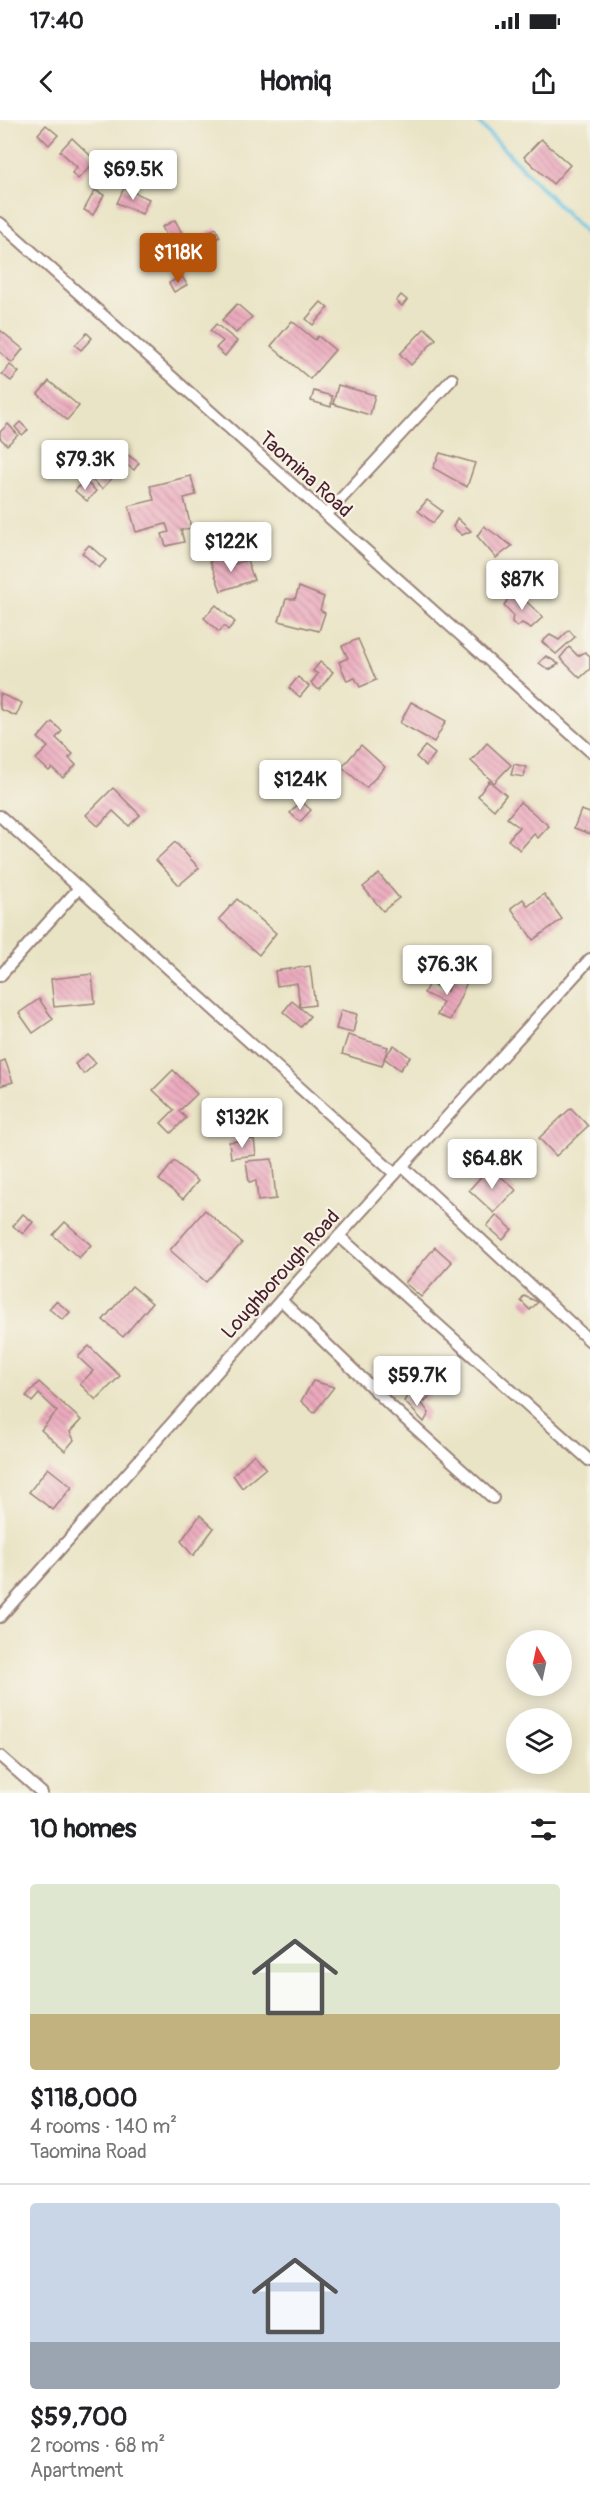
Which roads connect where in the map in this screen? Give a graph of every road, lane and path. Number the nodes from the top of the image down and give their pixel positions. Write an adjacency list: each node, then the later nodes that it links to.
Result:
1 (0, 223): 3 (street, Taomina Road)
2 (452, 379): 3 (street)
3 (326, 515): 4 (street, Taomina Road)
4 (590, 751)
5 (0, 816): 6 (street)
6 (80, 888): 8 (street); 9 (street)
7 (590, 959): 9 (street, Loughborough Road)
8 (0, 976)
9 (399, 1170): 10 (street, Loughborough Road); 12 (street)
10 (339, 1236): 11 (street, Loughborough Road); 13 (street)
11 (281, 1300): 14 (street); 15 (street, Loughborough Road)
12 (590, 1341)
13 (590, 1461)
14 (494, 1498)
15 (0, 1617)
16 (0, 1755): 17 (street)
17 (42, 1793)

